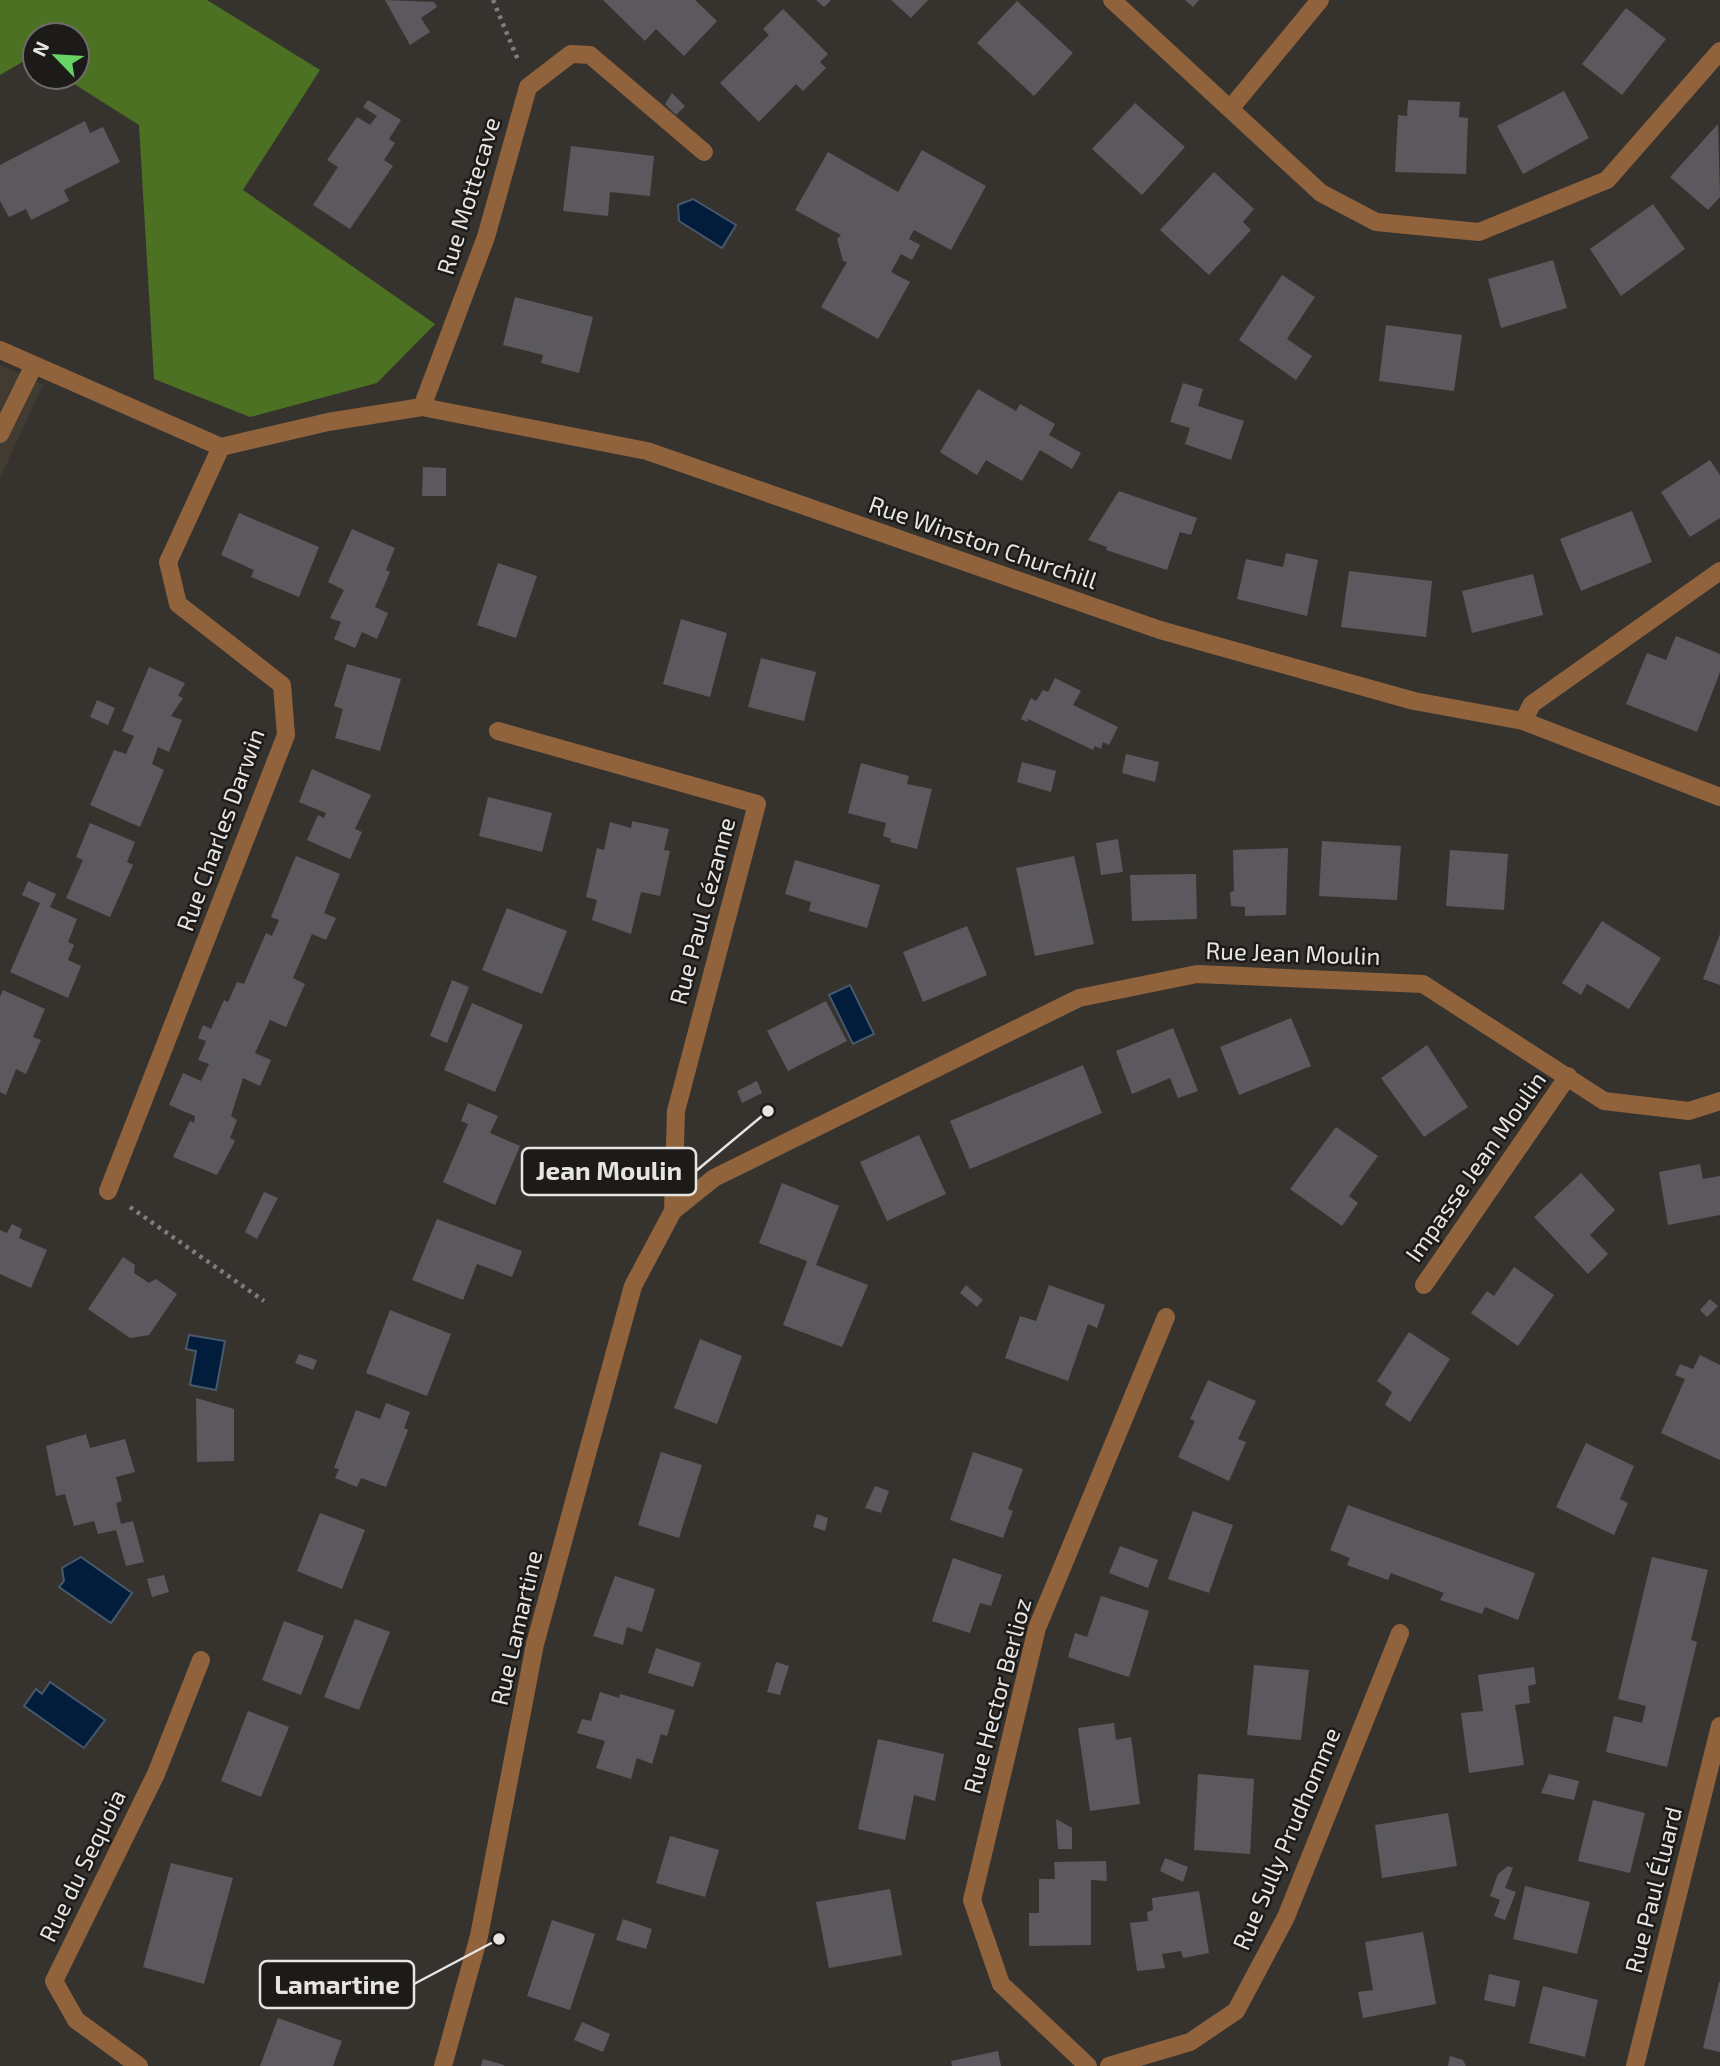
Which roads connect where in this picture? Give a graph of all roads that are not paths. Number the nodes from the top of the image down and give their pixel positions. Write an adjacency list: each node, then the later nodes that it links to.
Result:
1 (1112, 0): 4 (street)
2 (1320, 0): 4 (street)
3 (1720, 51): 4 (street)
4 (1230, 109)
5 (704, 152): 8 (street, Rue Mottecave)
6 (0, 350): 7 (street)
7 (34, 365): 9 (street); 10 (street)
8 (422, 407): 10 (street, Rue Winston Churchill); 12 (street, Rue Winston Churchill)
9 (0, 434)
10 (221, 447): 17 (street, Rue Charles Darwin)
11 (1720, 570): 12 (street)
12 (1524, 721): 14 (street, Rue Winston Churchill)
13 (498, 731): 18 (street, Rue Paul Cézanne)
14 (1720, 797)
15 (1568, 1076): 16 (street, Rue Jean Moulin); 18 (street, Rue Jean Moulin); 19 (street, Impasse Jean Moulin)
16 (1720, 1101)
17 (108, 1191)
18 (673, 1211): 25 (street, Rue Lamartine)
19 (1424, 1285)
20 (1166, 1317): 26 (street, Rue Hector Berlioz)
21 (1400, 1633): 27 (street, Rue Sully Prudhomme)
22 (201, 1660): 24 (street, Rue du Sequoia)
23 (1720, 1726): 28 (street, Rue Paul Éluard)
24 (139, 2066)
25 (443, 2066)
26 (1088, 2066)
27 (1109, 2066)
28 (1634, 2066)

